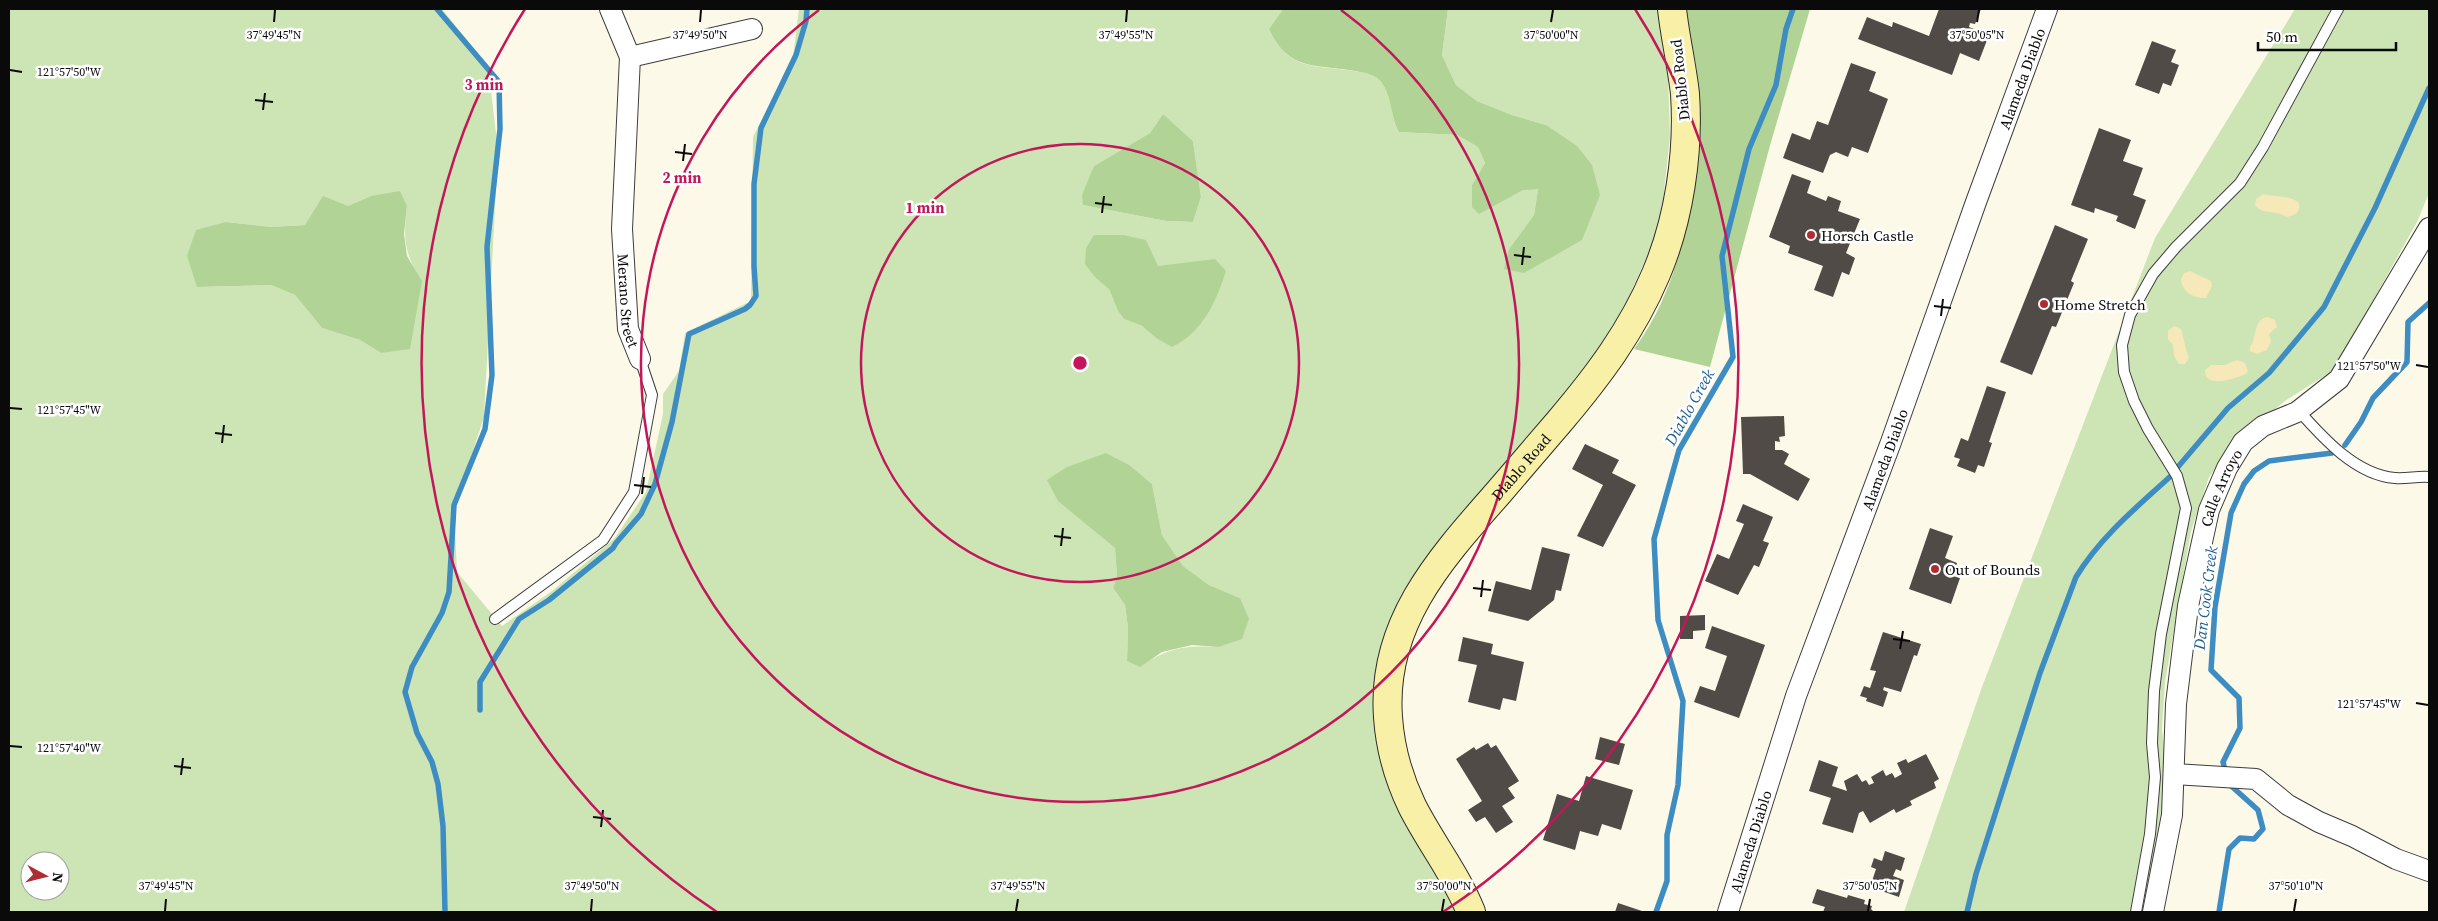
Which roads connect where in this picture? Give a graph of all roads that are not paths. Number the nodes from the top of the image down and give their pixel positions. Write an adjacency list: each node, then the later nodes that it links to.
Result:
1 (610, 9): 6 (street, Merano Street)
2 (1672, 9): 14 (street, Diablo Road)
3 (2047, 9): 15 (street, Alameda Diablo)
4 (2338, 9): 16 (lane)
5 (752, 29): 6 (street)
6 (630, 57): 8 (street, Merano Street)
7 (2429, 228): 9 (street, Calle Arroyo)
8 (640, 359): 11 (lane, Merano Street)
9 (2299, 411): 10 (lane); 12 (street, Calle Arroyo)
10 (2429, 477)
11 (495, 619)
12 (2174, 774): 13 (street); 17 (street, Calle Arroyo)
13 (2429, 871)
14 (1471, 912)
15 (1728, 912)
16 (2136, 912)
17 (2153, 912)

